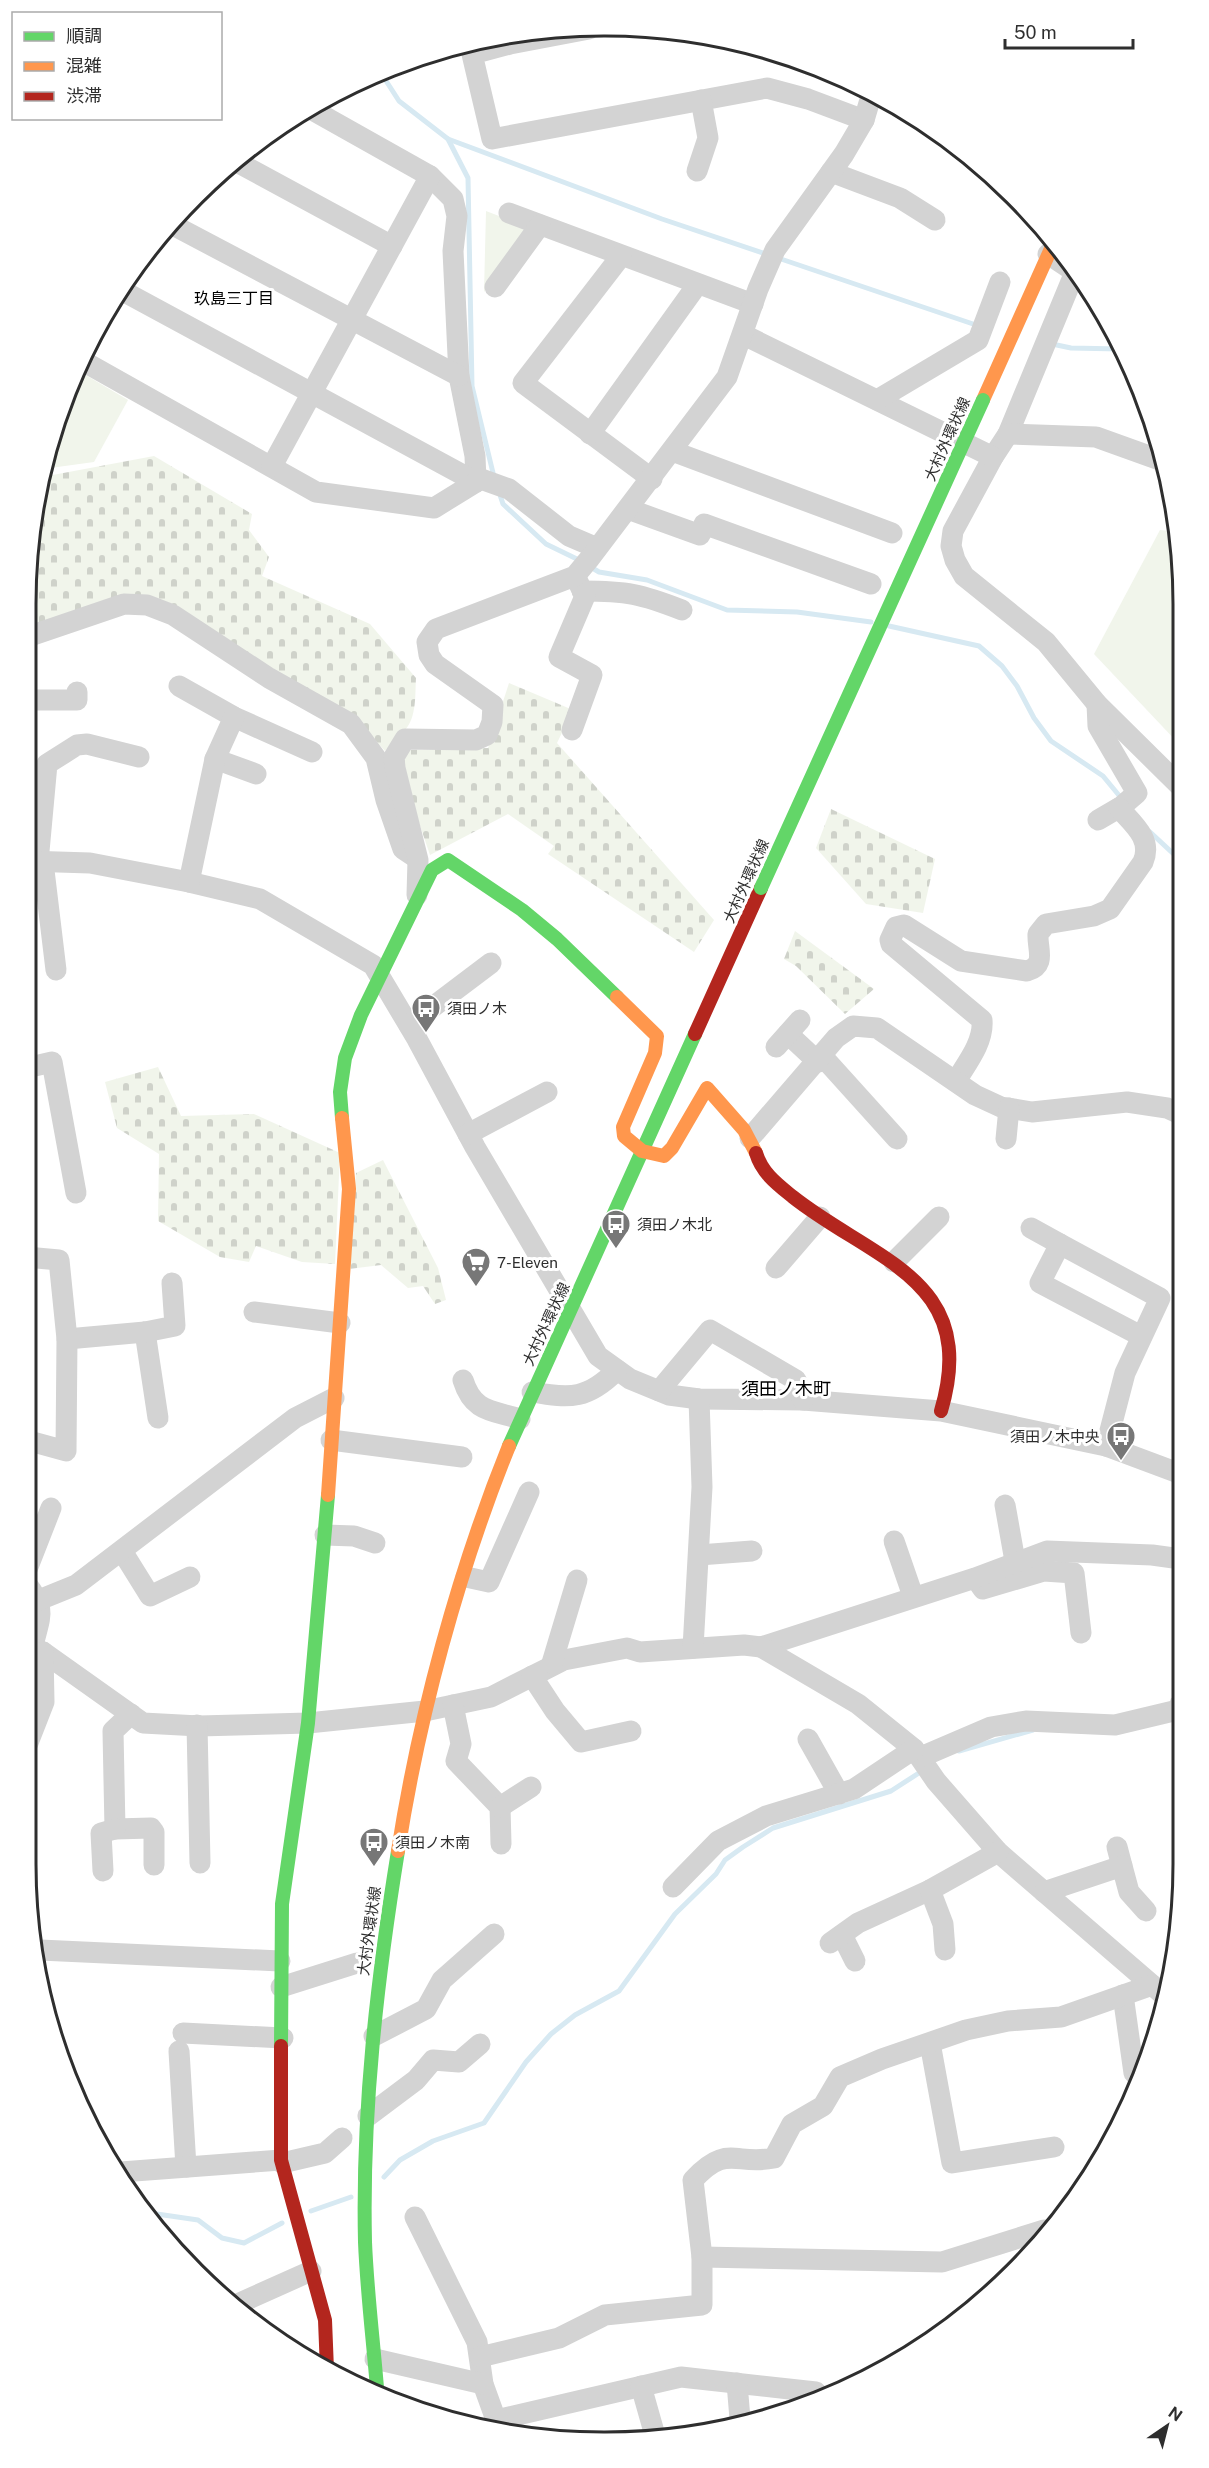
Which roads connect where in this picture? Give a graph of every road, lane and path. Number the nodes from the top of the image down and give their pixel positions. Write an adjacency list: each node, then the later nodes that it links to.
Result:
1 (486, 49): 2 (street)
2 (701, 100): 5 (street); 7 (street)
3 (869, 102): 5 (street)
4 (318, 113): 9 (street)
5 (864, 120): 8 (street)
6 (243, 166): 14 (street)
7 (697, 171)
8 (831, 172): 11 (street); 22 (street)
9 (430, 176): 14 (street); 26 (street)
10 (509, 213): 12 (street)
11 (935, 219)
12 (540, 225): 16 (street); 20 (street)
13 (179, 228): 23 (street)
14 (392, 246): 23 (street)
15 (1050, 251): 75 (street, 大村外環状線, bridge)
16 (621, 256): 19 (street); 29 (street)
17 (1071, 281): 30 (street)
18 (1000, 282): 28 (street)
19 (697, 285): 22 (street); 29 (street)
20 (495, 287)
21 (129, 294): 27 (street)
22 (755, 297): 24 (street)
23 (352, 321): 26 (street); 27 (street)
24 (744, 335): 28 (street); 31 (street)
25 (89, 365): 34 (street)
26 (459, 376): 36 (street)
27 (313, 394): 34 (street); 36 (street)
28 (877, 400): 32 (street)
29 (590, 434): 35 (street)
30 (1008, 434): 32 (street); 33 (street)
31 (672, 451): 35 (street); 38 (street)
32 (993, 457): 46 (street)
33 (1154, 458)
34 (272, 466): 36 (street)
35 (652, 479): 37 (street)
36 (478, 481): 39 (street)
37 (628, 509): 39 (street); 40 (street)
38 (892, 533)
39 (585, 568): 41 (street); 48 (street); 56 (street)
40 (871, 584)
41 (682, 610)
42 (36, 634): 56 (street)
43 (179, 686): 47 (street)
44 (77, 692): 45 (street)
45 (36, 700)
46 (1097, 704): 53 (street); 54 (street)
47 (234, 717): 49 (street); 51 (street)
48 (572, 730)
49 (312, 752)
50 (139, 757): 57 (street)
51 (215, 759): 52 (street); 58 (street)
52 (256, 774)
53 (1173, 779)
54 (1125, 803): 55 (street); 67 (street)
55 (1098, 820)
56 (418, 860): 59 (street)
57 (36, 862): 58 (street); 60 (street)
58 (189, 882): 62 (street)
59 (416, 902): 62 (street); 75 (street)
60 (62, 960)
61 (491, 963): 63 (street)
62 (380, 978): 63 (street); 87 (street)
63 (409, 1026): 71 (street)
64 (788, 1034): 65 (street)
65 (820, 1059): 67 (street); 72 (street); 73 (street)
66 (36, 1066): 76 (street)
67 (956, 1081): 69 (street)
68 (547, 1092): 71 (street)
69 (1009, 1108): 70 (street); 74 (street)
70 (1173, 1111)
71 (468, 1134): 85 (street)
72 (750, 1138): 75 (street); 77 (street)
73 (897, 1139)
74 (1006, 1139)
75 (642, 1151): 85 (street, 大村外環状線)
76 (76, 1193)
77 (820, 1217): 82 (street); 83 (street)
78 (939, 1217): 82 (street)
79 (1031, 1228): 80 (street)
80 (1060, 1244): 89 (street); 89 (street)
81 (36, 1258): 90 (street)
82 (894, 1262): 98 (street)
83 (776, 1268)
84 (172, 1283): 88 (street)
85 (571, 1311): 91 (street); 94 (street, 大村外環状線)
86 (254, 1312): 87 (street)
87 (340, 1323): 95 (street)
88 (145, 1332): 90 (street); 99 (street)
89 (1141, 1336): 103 (street)
90 (67, 1339): 102 (street)
91 (617, 1370): 93 (street); 94 (street)
92 (463, 1380): 100 (street)
93 (659, 1391): 96 (street); 97 (street)
94 (532, 1392): 100 (street, 大村外環状線)
95 (334, 1398): 101 (street); 113 (street)
96 (699, 1400): 97 (street); 115 (street)
97 (803, 1400): 98 (street)
98 (941, 1411): 103 (street)
99 (158, 1418)
100 (520, 1419): 119 (street, 大村外環状線)
101 (331, 1440): 104 (street); 109 (street)
102 (36, 1443)
103 (1106, 1446): 105 (street)
104 (462, 1457)
105 (1173, 1471)
106 (529, 1492): 119 (street)
107 (1005, 1505): 117 (street)
108 (51, 1508): 112 (street)
109 (325, 1535): 111 (street); 138 (street)
110 (894, 1541): 123 (street)
111 (375, 1543)
112 (36, 1546)
113 (122, 1551): 118 (street); 124 (street)
114 (752, 1551): 115 (street)
115 (699, 1554): 128 (street)
116 (1173, 1558): 117 (street)
117 (1016, 1561): 120 (street)
118 (190, 1577)
119 (466, 1577): 135 (street, 大村外環状線)
120 (975, 1578): 123 (street); 125 (street)
121 (577, 1580): 131 (street)
122 (36, 1596): 124 (street)
123 (913, 1596): 127 (street)
124 (39, 1600): 126 (street)
125 (1081, 1634)
126 (36, 1637)
127 (761, 1647): 128 (street); 142 (street)
128 (693, 1648): 131 (street)
129 (36, 1649): 136 (street)
130 (36, 1659): 137 (street)
131 (552, 1664): 132 (street)
132 (532, 1676): 133 (street); 140 (street)
133 (453, 1705): 135 (street); 145 (street)
134 (1173, 1707): 142 (street)
135 (425, 1711): 138 (street); 165 (street, 大村外環状線)
136 (131, 1714): 139 (street); 146 (street)
137 (36, 1722)
138 (308, 1723): 139 (street); 159 (street)
139 (196, 1725): 149 (street)
140 (631, 1731)
141 (808, 1739): 144 (street)
142 (920, 1756): 144 (street); 148 (street)
143 (531, 1787): 145 (street)
144 (839, 1794): 152 (street)
145 (500, 1807): 147 (street)
146 (115, 1829): 150 (street); 151 (street)
147 (501, 1844)
148 (998, 1852): 153 (street); 154 (street)
149 (200, 1863)
150 (154, 1865)
151 (103, 1871)
152 (673, 1887)
153 (930, 1890): 158 (street); 160 (street)
154 (1044, 1892): 155 (street); 163 (street)
155 (1146, 1911)
156 (494, 1934): 165 (street)
157 (43, 1950): 159 (street)
158 (945, 1950)
159 (280, 1961): 162 (street)
160 (855, 1961)
161 (357, 1963): 162 (street)
162 (281, 1988): 166 (street)
163 (1159, 1991): 164 (street)
164 (1123, 1995): 167 (street); 169 (street)
165 (374, 2036): 170 (street, 大村外環状線)
166 (283, 2038): 173 (street); 174 (street)
167 (930, 2043): 172 (street); 178 (street)
168 (480, 2044): 170 (street)
169 (1134, 2071)
170 (368, 2116): 182 (street, 大村外環状線)
171 (342, 2138): 173 (street)
172 (1054, 2147)
173 (281, 2161): 174 (street); 179 (street)
174 (186, 2167): 175 (street)
175 (127, 2172)
176 (415, 2217): 181 (street)
177 (1037, 2232): 178 (street)
178 (702, 2257): 181 (street)
179 (311, 2271): 180 (street); 183 (street)
180 (242, 2301)
181 (480, 2356): 186 (street)
182 (375, 2358): 185 (street, 大村外環状線); 186 (street)
183 (327, 2359)
184 (737, 2383): 187 (street); 188 (street); 189 (street)
185 (377, 2384)
186 (483, 2384): 187 (street)
187 (641, 2386): 190 (street)
188 (814, 2392)
189 (740, 2416)
190 (653, 2430)

